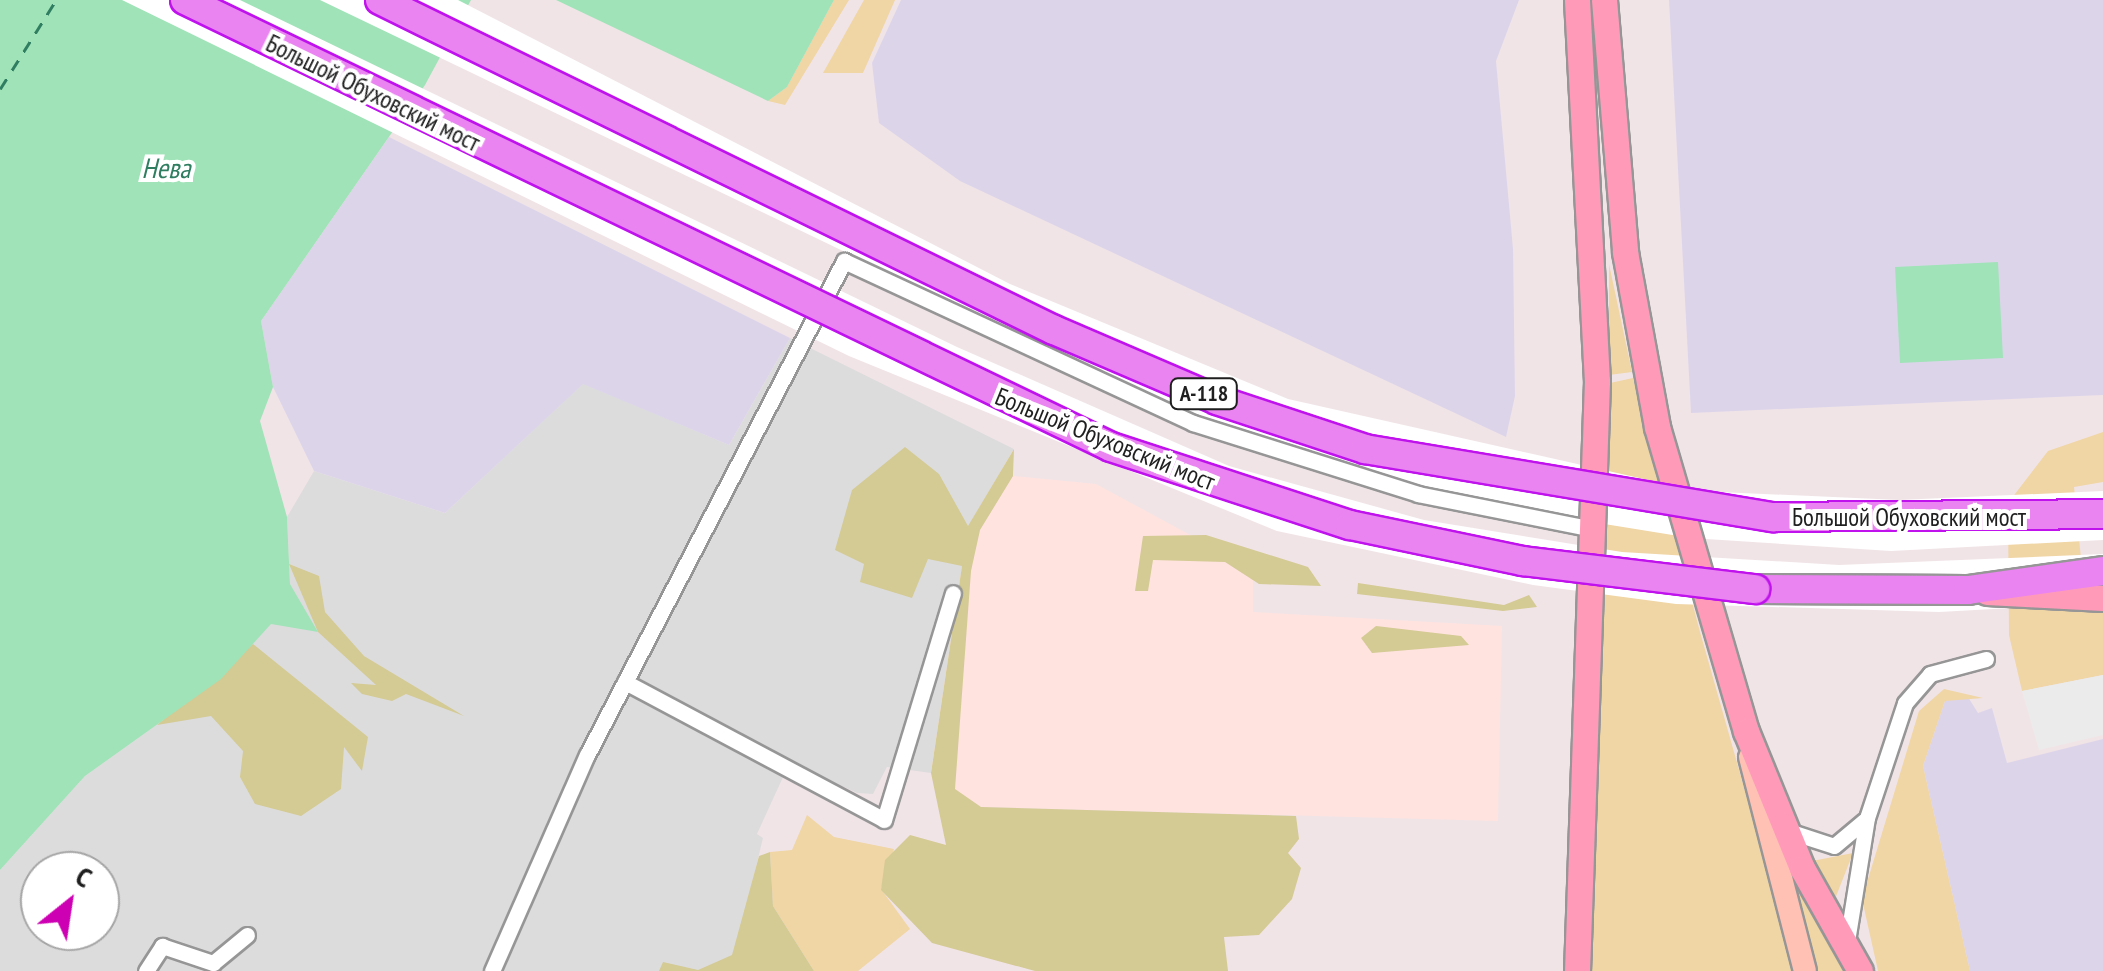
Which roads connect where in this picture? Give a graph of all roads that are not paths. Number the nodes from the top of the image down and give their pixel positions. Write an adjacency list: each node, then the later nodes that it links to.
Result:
1 (185, 0): 8 (highway, Большой Обуховский мост, bridge)
2 (380, 0): 5 (highway, Большой Обуховский мост / А-118, bridge)
3 (1576, 0): 6 (main road)
4 (1604, 0): 13 (main road)
5 (2103, 514)
6 (1593, 529): 12 (street); 20 (main road)
7 (2103, 571): 8 (highway, Большой Обуховский мост)
8 (1968, 590): 10 (main road)
9 (954, 593): 12 (street)
10 (2103, 598)
11 (1986, 659): 14 (street)
12 (625, 682): 19 (street)
13 (1746, 731): 15 (main road); 21 (main road)
14 (1866, 818): 15 (street); 17 (street)
15 (1784, 824): 17 (main road)
16 (248, 935): 18 (street)
17 (1856, 965)
18 (146, 971)
19 (492, 971)
20 (1577, 971)
21 (1805, 971)

